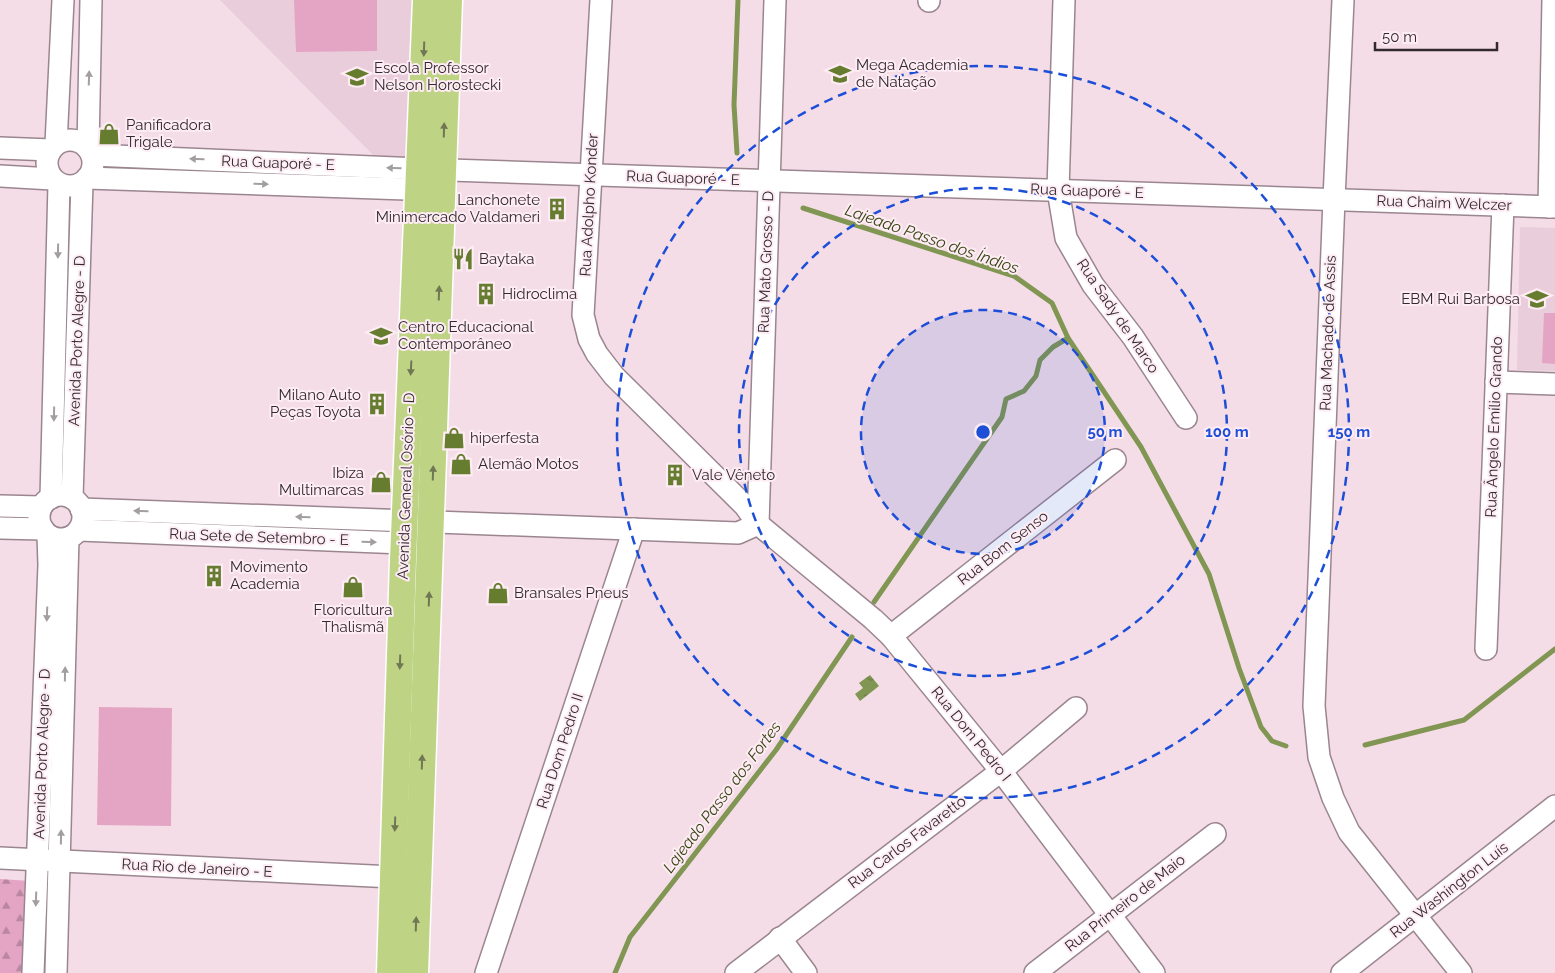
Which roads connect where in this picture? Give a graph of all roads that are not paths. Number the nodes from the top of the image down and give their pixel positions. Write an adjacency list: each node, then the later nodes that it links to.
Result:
1 (63, 0): 10 (street)
2 (91, 0): 12 (street, one-way to 2)
3 (426, 0): 15 (main road, Avenida General Osório - D, one-way to 15)
4 (449, 0): 15 (main road, Avenida General Osório - D, one-way to 4)
5 (600, 0): 13 (street, Rua Adolpho Konder)
6 (775, 0): 17 (street, Rua Mato Grosso - D)
7 (1064, 0): 19 (street, Rua Sady de Marco)
8 (1343, 0): 20 (street, Rua Machado de Assis)
9 (1553, 0): 22 (street)
10 (53, 147): 11 (street); 12 (street); 18 (street)
11 (0, 148)
12 (90, 152): 15 (street, Rua Guaporé - E, one-way to 12); 16 (street)
13 (591, 174): 15 (street, Rua Guaporé - E); 17 (street, Rua Guaporé - E); 30 (street, Rua Adolpho Konder)
14 (0, 176): 18 (street)
15 (431, 179): 16 (street, Rua Guaporé - E, one-way to 15); 29 (main road, Avenida General Osório - D, one-way to 15); 33 (main road, Avenida General Osório - D, one-way to 33)
16 (85, 180): 18 (street); 27 (street, Avenida Porto Alegre - D)
17 (768, 180): 19 (street, Rua Guaporé - E); 30 (street, Rua Mato Grosso - D)
18 (55, 181): 27 (street, Avenida Porto Alegre - D, one-way to 27)
19 (1058, 190): 20 (street, Rua Guaporé - E); 25 (street, Rua Sady de Marco)
20 (1334, 199): 21 (street, Rua Chaim Welczer); 47 (street, Rua Machado de Assis)
21 (1503, 206): 22 (street, Rua Chaim Welczer); 23 (street, Rua Ângelo Emílio Grando)
22 (1552, 207)
23 (1496, 382): 24 (street); 36 (street, Rua Ângelo Emílio Grando)
24 (1555, 384)
25 (1186, 418)
26 (1115, 460): 35 (street, Rua Bom Senso)
27 (61, 503): 28 (street, Rua Sete de Setembro - E); 33 (street, Rua Sete de Setembro - E, one-way to 27); 34 (street); 34 (street)
28 (0, 506)
29 (431, 522): 32 (street, Rua Sete de Setembro - E); 33 (street, Rua Sete de Setembro - E); 52 (main road, Avenida General Osório - D, one-way to 29)
30 (758, 524): 32 (street, Rua Sete de Setembro - E); 35 (street, Rua Dom Pedro I)
31 (0, 528): 34 (street, Rua Sete de Setembro - E)
32 (634, 529): 53 (street, Rua Dom Pedro II)
33 (404, 532): 34 (street, Rua Sete de Setembro - E, one-way to 33); 45 (main road, Avenida General Osório - D, one-way to 45)
34 (59, 533): 38 (street, Avenida Porto Alegre - D)
35 (891, 636): 39 (street, Rua Dom Pedro I)
36 (1486, 649)
37 (1076, 708): 39 (street, Rua Carlos Favaretto)
38 (53, 715): 43 (street, Avenida Porto Alegre - D); 44 (street, Avenida Porto Alegre - D, one-way to 38)
39 (1001, 770): 46 (street, Rua Dom Pedro I); 48 (street, Rua Carlos Favaretto)
40 (1555, 806): 47 (street, Rua Washington Luís)
41 (1215, 834): 46 (street, Rua Primeiro de Maio)
42 (0, 858): 43 (street, Rua Rio de Janeiro - E)
43 (38, 860): 44 (street, Rua Rio de Janeiro - E); 50 (street, Avenida Porto Alegre - D, one-way to 50)
44 (60, 861): 45 (street, Rua Rio de Janeiro - E); 51 (street, Avenida Porto Alegre - D)
45 (393, 877): 49 (main road, Avenida General Osório - D)
46 (1110, 914): 56 (street, Rua Primeiro de Maio); 57 (street, Rua Dom Pedro I)
47 (1415, 917): 58 (street, Rua Washington Luís); 59 (street, Rua Machado de Assis)
48 (780, 938): 54 (street, Rua Carlos Favaretto); 55 (street)
49 (390, 966): 52 (street)
50 (33, 973)
51 (56, 973)
52 (415, 973)
53 (486, 973)
54 (736, 973)
55 (806, 973)
56 (1035, 973)
57 (1154, 973)
58 (1342, 973)
59 (1461, 973)

